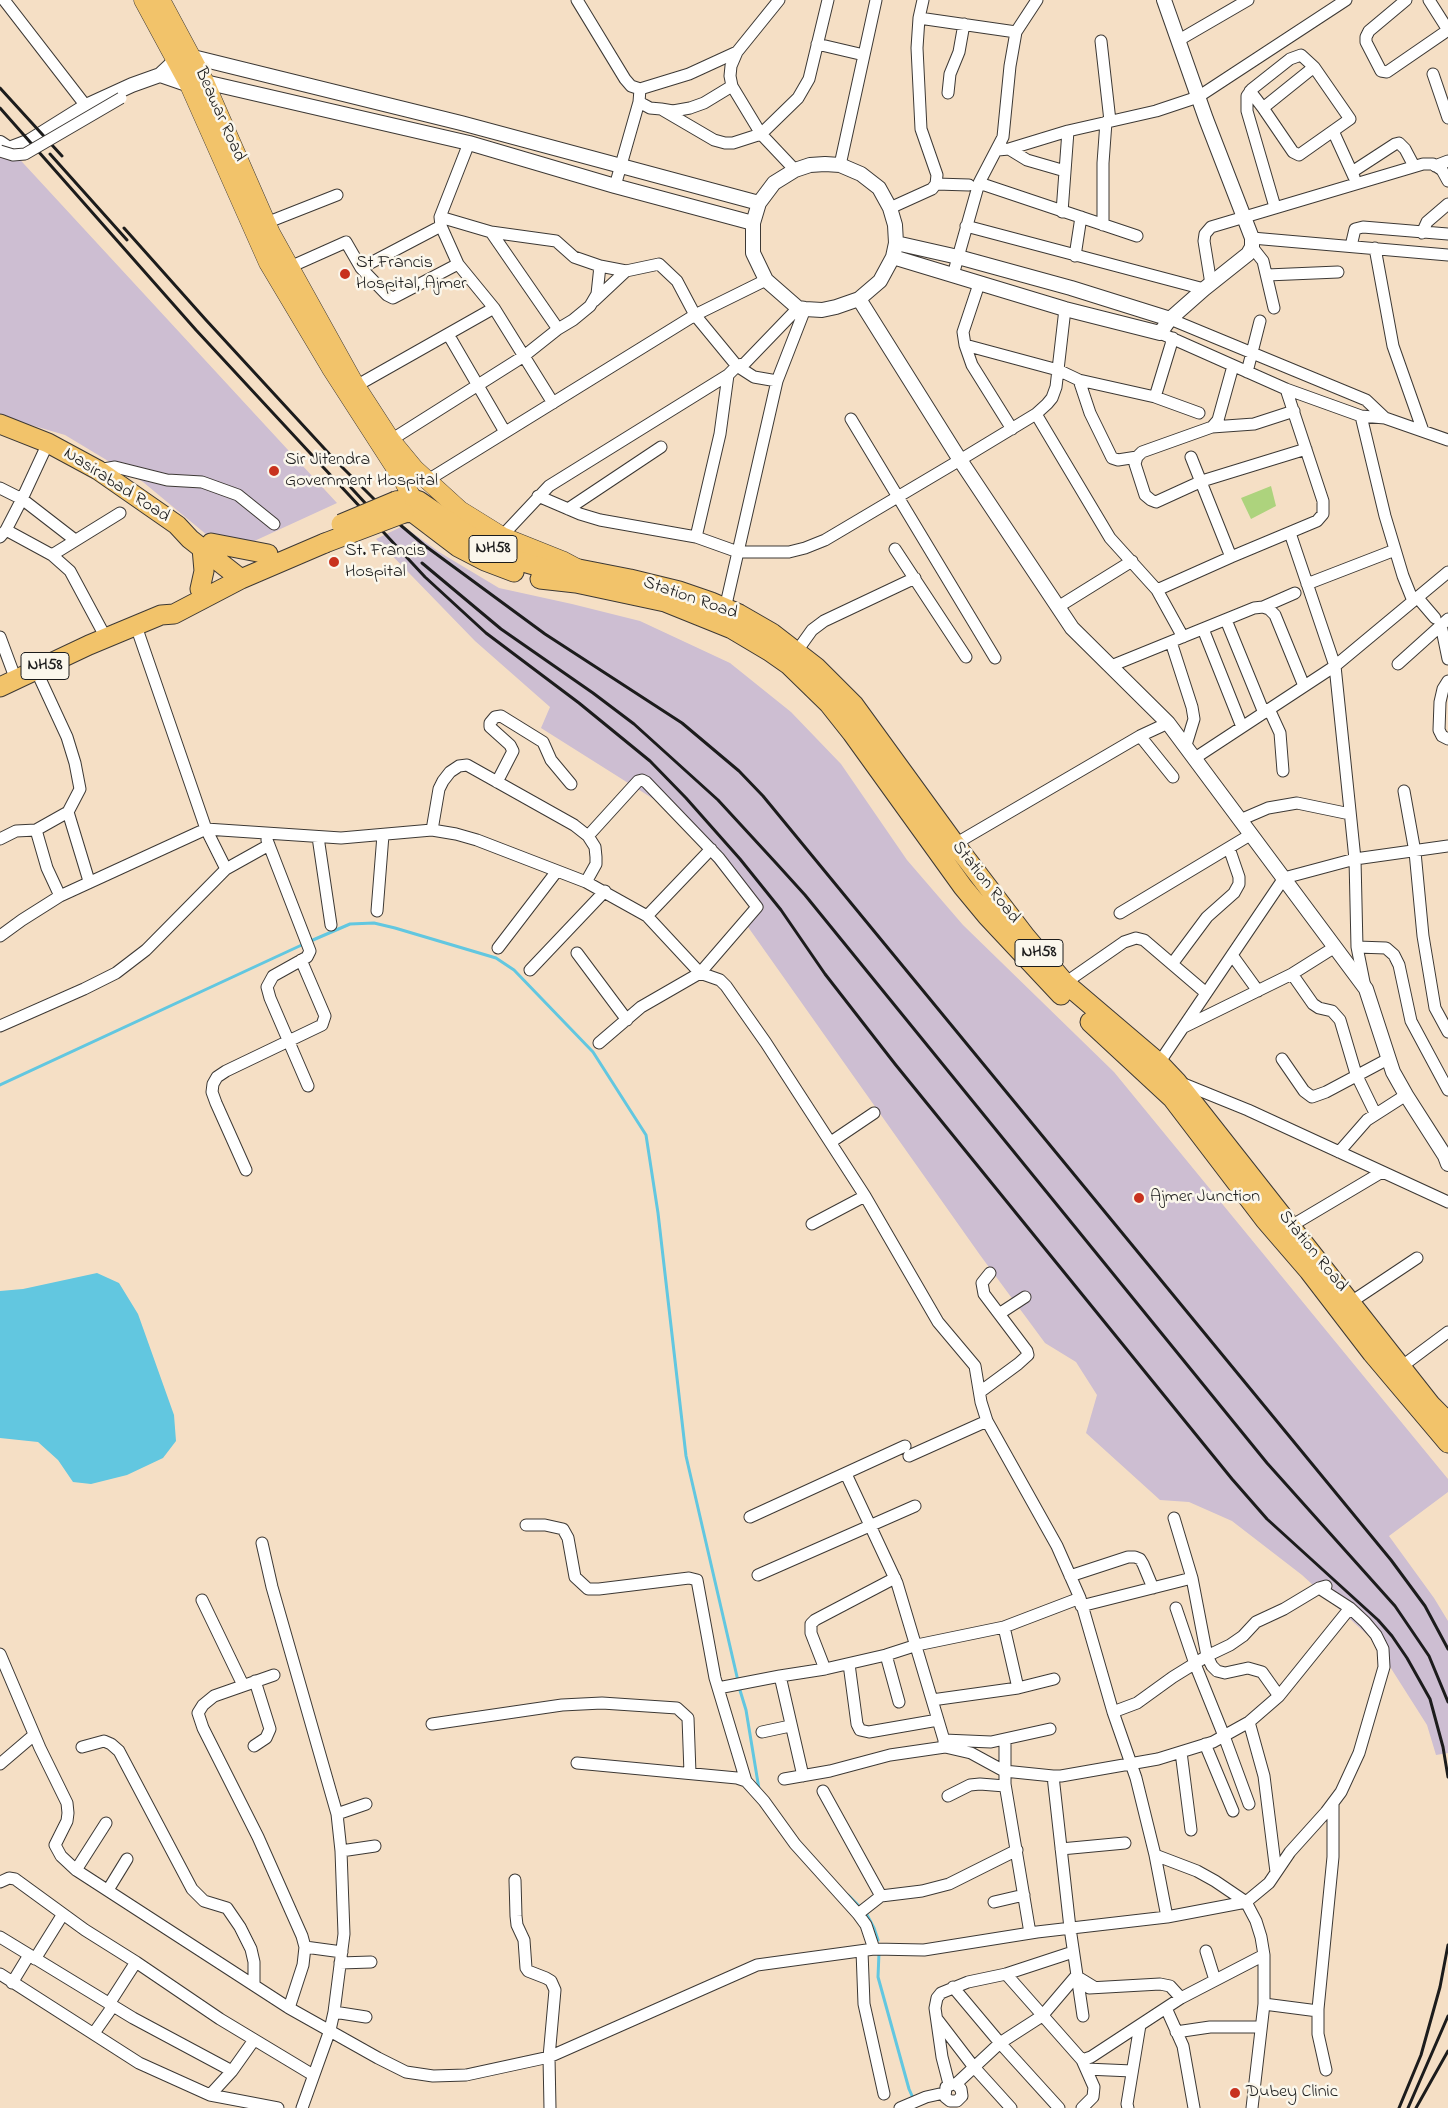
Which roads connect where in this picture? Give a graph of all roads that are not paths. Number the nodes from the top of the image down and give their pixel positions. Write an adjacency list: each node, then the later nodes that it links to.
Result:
1 (4, 0): 37 (street)
2 (143, 0): 24 (main road, Beawar Road)
3 (161, 0): 24 (main road, Beawar Road)
4 (576, 0): 31 (street)
5 (779, 0): 22 (street)
6 (828, 0): 21 (street)
7 (876, 0): 23 (street)
8 (923, 0): 15 (street)
9 (1164, 0): 19 (street)
10 (1248, 0): 19 (street)
11 (1346, 0): 34 (street)
12 (1406, 0): 17 (street)
13 (1429, 0): 17 (street)
14 (1033, 1): 18 (street)
15 (919, 18): 16 (street); 58 (street)
16 (964, 24): 18 (street); 33 (street)
17 (1448, 30)
18 (1016, 32): 47 (street)
19 (1179, 40): 34 (street)
20 (1101, 41): 41 (street)
21 (817, 44): 23 (street); 44 (street)
22 (737, 52): 30 (street); 31 (street)
23 (864, 55): 51 (street)
24 (184, 59): 27 (street); 28 (main road, Beawar Road); 50 (street)
25 (1314, 67): 32 (street); 38 (street); 42 (street)
26 (1433, 74): 36 (street)
27 (160, 75): 28 (street); 29 (street)
28 (197, 84): 46 (street); 73 (main road, Beawar Road)
29 (132, 85): 37 (street); 48 (street, bridge)
30 (732, 86): 39 (street); 44 (street)
31 (640, 90): 35 (street)
32 (1250, 91): 38 (street); 66 (street)
33 (948, 93)
34 (1198, 97): 41 (street); 69 (street)
35 (639, 102): 39 (street); 50 (street)
36 (1446, 105): 40 (street)
37 (86, 106): 45 (street)
38 (1263, 108): 42 (street)
39 (662, 109): 44 (street)
40 (1448, 118)
41 (1108, 121): 43 (street); 72 (street)
42 (1333, 130): 56 (street)
43 (1068, 132): 47 (street); 55 (street)
44 (761, 134): 54 (street)
45 (0, 143)
46 (468, 143): 61 (street); 70 (street)
47 (1004, 150): 55 (street); 59 (street)
48 (0, 151)
49 (1448, 161): 53 (street)
50 (620, 166): 61 (street); 63 (street)
51 (840, 166): 54 (street); 65 (street)
52 (1414, 166): 53 (street); 56 (street); 60 (street)
53 (1436, 166): 57 (street)
54 (795, 170): 63 (street)
55 (1065, 171): 67 (street)
56 (1352, 172): 60 (street)
57 (1448, 181)
58 (936, 184): 59 (street); 65 (street)
59 (974, 184): 67 (street); 74 (street)
60 (1355, 184): 66 (street)
61 (615, 186): 71 (street)
62 (337, 195): 73 (street)
63 (760, 203): 71 (street)
64 (1448, 204): 76 (street)
65 (890, 208): 80 (street)
66 (1275, 208): 69 (street)
67 (1062, 212): 68 (street)
68 (1081, 217): 72 (street); 84 (street)
69 (1244, 217): 79 (street); 97 (street)
70 (440, 222): 75 (street); 87 (street); 90 (street)
71 (753, 223): 95 (street)
72 (1103, 224): 78 (street)
73 (262, 226): 89 (main road, Station Road); 152 (main road)
74 (966, 226): 84 (street); 86 (street)
75 (491, 232): 88 (street); 107 (street)
76 (1422, 233): 77 (street); 81 (street)
77 (1448, 234)
78 (1137, 236)
79 (1252, 242): 81 (street); 94 (street); 97 (street)
80 (896, 243): 85 (street); 86 (street)
81 (1350, 246): 82 (street)
82 (1375, 248): 83 (street); 135 (street)
83 (1448, 255)
84 (1075, 256): 97 (street)
85 (893, 257): 93 (street); 98 (street)
86 (958, 257): 93 (street); 105 (street)
87 (458, 264): 90 (street); 100 (street)
88 (600, 266): 91 (street); 99 (street)
89 (290, 267): 90 (street); 122 (main road, Station Road)
90 (361, 268)
91 (626, 271): 99 (street); 104 (street)
92 (1338, 272): 94 (street)
93 (953, 275): 96 (street)
94 (1267, 275): 101 (street)
95 (766, 280): 102 (street); 104 (street)
96 (979, 284): 103 (street); 111 (street)
97 (1207, 286): 105 (street)
98 (859, 299): 102 (street); 144 (street)
99 (592, 302): 107 (street)
100 (494, 308): 109 (street); 113 (street)
101 (1274, 308)
102 (801, 309): 114 (street); 120 (street)
103 (1065, 309): 108 (street); 116 (street)
104 (695, 315): 114 (street); 125 (street)
105 (1170, 319): 108 (street); 112 (street)
106 (1260, 321): 112 (street)
107 (558, 329): 113 (street)
108 (1160, 333): 110 (street)
109 (448, 334): 121 (street); 122 (street)
110 (1173, 338): 115 (street); 124 (street)
111 (964, 345): 116 (street); 134 (street)
112 (1252, 353): 117 (street); 130 (street)
113 (524, 356): 121 (street); 125 (street)
114 (737, 366): 118 (street); 120 (street)
115 (1233, 366): 117 (street); 133 (street)
116 (1058, 370): 119 (street); 128 (street)
117 (1247, 372): 123 (street)
118 (728, 375): 149 (street); 159 (street)
119 (1079, 380): 124 (street); 142 (street)
120 (777, 381): 165 (street)
121 (478, 385): 136 (street); 137 (street)
122 (356, 386): 137 (main road, Station Road)
123 (1286, 389): 126 (street); 129 (street)
124 (1155, 397): 127 (street)
125 (553, 403): 136 (street)
126 (1294, 411): 133 (street); 141 (street)
127 (1199, 413)
128 (1036, 414): 134 (street); 169 (street)
129 (1361, 416): 130 (street); 164 (street)
130 (1385, 418): 135 (street)
131 (851, 419): 150 (street)
132 (0, 424): 139 (highway, Nasirabad Road)
133 (1212, 427): 142 (street)
134 (1012, 428): 144 (street)
135 (1423, 431): 138 (street)
136 (505, 432): 146 (street)
137 (390, 440): 146 (main road, Station Road)
138 (1448, 440)
139 (48, 443): 145 (highway, Nasirabad Road); 151 (street)
140 (661, 448): 153 (street)
141 (1306, 448): 147 (street); 157 (street)
142 (1137, 457): 147 (street)
143 (1191, 457): 147 (street)
144 (960, 460): 150 (street); 182 (street)
145 (98, 470): 155 (street); 162 (highway, Nasirabad Road)
146 (428, 480): 158 (main road, Station Road)
147 (1202, 481): 168 (street)
148 (0, 488): 151 (street)
149 (538, 496): 153 (street); 158 (street)
150 (898, 496): 165 (street); 195 (street)
151 (22, 499): 156 (street); 161 (street)
152 (409, 509): 160 (highway, NH58, bridge); 172 (highway, Station Road / NH58)
153 (568, 509): 159 (street)
154 (120, 513): 161 (street)
155 (274, 524)
156 (3, 533): 167 (street)
157 (1290, 533): 168 (street); 174 (street)
158 (502, 536): 172 (main road, Station Road)
159 (696, 537): 165 (street)
160 (322, 538): 166 (highway, NH58); 171 (highway, NH58)
161 (74, 540): 167 (street)
162 (206, 545): 166 (highway); 171 (highway, Nasirabad Road); 175 (highway)
163 (895, 549): 173 (street)
164 (1395, 550): 174 (street); 180 (street)
165 (738, 552): 181 (street)
166 (268, 554): 171 (highway, NH58)
167 (52, 555): 191 (street)
168 (1230, 556): 176 (street)
169 (1132, 561): 176 (street); 182 (street)
170 (1448, 572): 180 (street)
171 (243, 573): 175 (highway, NH58); 184 (highway, NH58)
172 (578, 576): 177 (highway, Station Road / NH58)
173 (915, 578): 193 (street); 194 (street)
174 (1307, 584): 199 (street)
175 (200, 589): 184 (highway, NH58)
176 (1157, 590): 190 (street)
177 (648, 591): 179 (highway); 193 (highway, Station Road / NH58); 298 (highway, Station Road / NH58)
178 (1295, 593): 183 (street)
179 (667, 596): 296 (highway); 297 (highway)
180 (1415, 599): 186 (street); 199 (street)
181 (727, 600)
182 (1058, 607): 198 (street)
183 (1263, 607): 185 (street); 203 (street)
184 (160, 615): 187 (highway, NH58)
185 (1226, 620): 188 (street); 205 (street)
186 (1441, 621): 196 (street); 197 (street)
187 (136, 626): 191 (highway, NH58); 221 (street)
188 (1203, 629): 190 (street); 207 (street)
189 (0, 636): 202 (street)
190 (1183, 637): 192 (street)
191 (98, 642): 200 (highway, NH58)
192 (1171, 642): 198 (street); 210 (street)
193 (797, 651): 229 (highway, Station Road / NH58)
194 (966, 657)
195 (995, 658)
196 (1448, 659)
197 (1398, 664)
198 (1112, 666): 206 (street)
199 (1335, 666): 203 (street); 218 (street)
200 (36, 670): 202 (highway, NH58); 217 (street)
201 (1448, 681): 204 (street)
202 (8, 683)
203 (1304, 686): 205 (street)
204 (1444, 702): 209 (street)
205 (1266, 711): 207 (street); 212 (street)
206 (1168, 723): 208 (street); 210 (street)
207 (1242, 727): 211 (street)
208 (1140, 736): 213 (street); 229 (street)
209 (1448, 739)
210 (1186, 745): 211 (street)
211 (1196, 758): 219 (street)
212 (1283, 771)
213 (1173, 777)
214 (497, 782): 215 (street); 222 (street); 225 (street)
215 (570, 784)
216 (1404, 791): 233 (street)
217 (68, 812): 220 (street); 238 (street)
218 (1350, 814): 219 (street); 234 (street)
219 (1240, 820): 224 (street)
220 (36, 830): 227 (street); 241 (street)
221 (206, 830): 228 (street); 235 (street); 238 (street)
222 (432, 830): 223 (street); 236 (street)
223 (383, 835): 226 (street); 242 (street)
224 (1250, 835): 231 (street); 237 (street)
225 (588, 836): 232 (street); 239 (street)
226 (318, 837): 228 (street); 245 (street)
227 (0, 839)
228 (267, 840): 235 (street); 252 (street)
229 (955, 844): 257 (highway, Station Road / NH58)
230 (1448, 846): 233 (street)
231 (1229, 848): 243 (street); 253 (street)
232 (711, 849): 244 (street); 255 (street)
233 (1416, 852): 234 (street); 264 (street)
234 (1355, 859): 237 (street); 248 (street)
235 (226, 869): 262 (street)
236 (557, 871): 239 (street); 249 (street)
237 (1284, 878): 247 (street); 251 (street)
238 (89, 881): 241 (street)
239 (586, 882): 240 (street)
240 (605, 892): 244 (street); 254 (street)
241 (60, 896): 246 (street)
242 (376, 911)
243 (1120, 914)
244 (647, 916): 255 (street)
245 (331, 925)
246 (0, 936)
247 (1335, 947): 256 (street); 258 (street)
248 (1357, 947): 258 (street); 273 (street)
249 (498, 948)
250 (577, 953): 261 (street)
251 (1232, 955): 259 (street); 260 (street)
252 (301, 960): 265 (street); 265 (street)
253 (1172, 964): 257 (street); 260 (street)
254 (530, 970)
255 (700, 972): 261 (street); 277 (street)
256 (1292, 974): 259 (street); 270 (street)
257 (1065, 982): 269 (highway, Station Road / NH58)
258 (1366, 990): 267 (street)
259 (1258, 991): 263 (street)
260 (1206, 993): 263 (street)
261 (627, 1020): 266 (street)
262 (0, 1026)
263 (1182, 1028): 269 (street)
264 (1448, 1032)
265 (288, 1042): 272 (street); 280 (street)
266 (599, 1042)
267 (1388, 1058): 270 (street); 274 (street)
268 (1282, 1059): 270 (street)
269 (1159, 1063): 271 (highway, Station Road / NH58)
270 (1356, 1074): 276 (street)
271 (1175, 1080): 278 (street); 285 (highway, Station Road / NH58)
272 (308, 1086)
273 (1448, 1090)
274 (1406, 1095): 276 (street); 279 (street)
275 (874, 1113): 277 (street)
276 (1375, 1113): 278 (street)
277 (830, 1142): 282 (street)
278 (1338, 1152): 281 (street)
279 (1448, 1164)
280 (246, 1170)
281 (1382, 1172): 283 (street); 285 (street)
282 (864, 1196): 284 (street); 293 (street)
283 (1448, 1202)
284 (812, 1224)
285 (1291, 1226): 289 (highway, Station Road / NH58)
286 (1417, 1258): 289 (street)
287 (990, 1273): 290 (street)
288 (1025, 1296): 290 (street)
289 (1351, 1302): 292 (highway, Station Road / NH58)
290 (999, 1314): 293 (street)
291 (1448, 1332): 292 (street)
292 (1402, 1367): 295 (highway, Station Road / NH58)
293 (980, 1392): 294 (street)
294 (987, 1421): 299 (street); 307 (street)
295 (1448, 1422)
296 (1448, 1427)
297 (1448, 1434)
298 (1448, 1443)
299 (846, 1474): 301 (street); 304 (street)
300 (915, 1506): 304 (street)
301 (750, 1517)
302 (1174, 1518): 309 (street)
303 (526, 1525): 328 (street)
304 (870, 1525): 306 (street); 308 (street)
305 (262, 1543): 363 (street)
306 (758, 1574)
307 (1070, 1576): 310 (street); 312 (street)
308 (895, 1578): 316 (street); 322 (street)
309 (1192, 1578): 310 (street); 319 (street)
310 (1153, 1588): 312 (street)
311 (202, 1600): 327 (street)
312 (1080, 1602): 315 (street); 333 (street)
313 (1176, 1608): 321 (street)
314 (1350, 1608): 319 (street); 330 (street); 359 (street)
315 (1004, 1627): 316 (street); 329 (street)
316 (917, 1645): 318 (street); 331 (street)
317 (0, 1654): 340 (street)
318 (886, 1655): 320 (street); 332 (street)
319 (1208, 1656): 321 (street); 330 (street)
320 (849, 1664): 322 (street); 334 (street)
321 (1195, 1664): 333 (street); 341 (street)
322 (825, 1669): 324 (street)
323 (274, 1675): 326 (street)
324 (780, 1676): 328 (street); 337 (street)
325 (1054, 1679): 329 (street)
326 (255, 1681): 327 (street); 345 (street)
327 (243, 1685): 388 (street)
328 (718, 1688): 356 (street)
329 (1018, 1688): 331 (street)
330 (1279, 1696): 335 (street)
331 (932, 1700): 334 (street)
332 (899, 1702)
333 (1114, 1712): 350 (street)
334 (938, 1720): 343 (street)
335 (1249, 1722): 341 (street); 374 (street)
336 (432, 1724): 351 (street)
337 (790, 1726): 339 (street); 352 (street)
338 (1050, 1729): 342 (street)
339 (762, 1732)
340 (34, 1736): 349 (street); 373 (street)
341 (1224, 1736): 344 (street); 361 (street)
342 (1005, 1739): 343 (street); 355 (street)
343 (944, 1744): 352 (street); 355 (street)
344 (1205, 1744): 347 (street); 362 (street)
345 (254, 1746)
346 (82, 1747): 403 (street)
347 (1181, 1752): 350 (street); 365 (street)
348 (577, 1763): 351 (street)
349 (0, 1764)
350 (1131, 1764): 353 (street); 371 (street)
351 (690, 1773): 356 (street)
352 (803, 1776): 354 (street)
353 (1053, 1776): 355 (street); 368 (street)
354 (784, 1779)
355 (1005, 1779): 358 (street); 369 (street)
356 (746, 1782): 383 (street)
357 (823, 1791): 379 (street)
358 (948, 1796)
359 (1333, 1803): 374 (street); 410 (street)
360 (366, 1804): 363 (street)
361 (1249, 1804)
362 (1233, 1810)
363 (337, 1814): 370 (street)
364 (106, 1823): 373 (street)
365 (1191, 1830)
366 (1125, 1843): 368 (street)
367 (375, 1846): 370 (street)
368 (1061, 1849): 385 (street)
369 (1017, 1850): 378 (street); 379 (street)
370 (341, 1851): 395 (street)
371 (1155, 1855): 381 (street); 384 (street)
372 (128, 1859): 377 (street)
373 (76, 1870): 377 (street)
374 (1276, 1872): 381 (street)
375 (515, 1880): 423 (street)
376 (0, 1882): 382 (street)
377 (108, 1890): 403 (street)
378 (1024, 1895): 380 (street); 386 (street)
379 (881, 1896): 383 (street)
380 (994, 1902)
381 (1246, 1902): 384 (street); 393 (street)
382 (62, 1914): 394 (street); 396 (street)
383 (858, 1914): 389 (street)
384 (1167, 1917): 385 (street)
385 (1070, 1928): 386 (street); 392 (street)
386 (1030, 1933): 389 (street)
387 (0, 1937): 394 (street)
388 (305, 1947): 395 (street); 408 (street)
389 (874, 1949): 390 (street)
390 (862, 1951): 423 (street); 431 (street)
391 (1206, 1951): 400 (street)
392 (1073, 1952): 399 (street); 401 (street)
393 (1264, 1955): 400 (street); 406 (street)
394 (32, 1957): 402 (street); 407 (street)
395 (341, 1958): 397 (street); 411 (street)
396 (136, 1962): 407 (street); 421 (street)
397 (371, 1962)
398 (0, 1974): 402 (street)
399 (1006, 1974): 404 (street); 412 (street)
400 (1215, 1980): 405 (street)
401 (1077, 1982): 405 (street); 412 (street); 413 (street)
402 (12, 1983): 420 (street)
403 (254, 1985): 408 (street)
404 (953, 1987): 415 (street); 422 (street)
405 (1181, 1998): 409 (street)
406 (1264, 2004): 410 (street); 417 (street)
407 (111, 2005): 420 (street); 427 (street)
408 (289, 2008): 418 (street)
409 (1166, 2008): 416 (street); 419 (street)
410 (1318, 2011): 426 (street)
411 (334, 2012): 414 (street); 418 (street)
412 (1042, 2016): 422 (street); 424 (street)
413 (1083, 2016)
414 (366, 2017)
415 (936, 2018): 425 (street); 430 (street)
416 (1140, 2025): 424 (street); 428 (street)
417 (1262, 2027): 419 (street); 443 (street)
418 (330, 2030): 423 (street); 429 (street)
419 (1176, 2032): 442 (street)
420 (94, 2033): 432 (street)
421 (254, 2040): 427 (street); 429 (street)
422 (1000, 2043): 425 (street); 439 (street)
423 (549, 2057): 437 (street)
424 (1084, 2064): 428 (street); 440 (street)
425 (973, 2066): 430 (street); 438 (street)
426 (1326, 2070)
427 (232, 2071): 432 (street)
428 (1132, 2071): 441 (street)
429 (313, 2075): 436 (street)
430 (950, 2087): 433 (street); 434 (street)
431 (884, 2094)
432 (210, 2095): 435 (street)
433 (964, 2103)
434 (904, 2106)
435 (278, 2108)
436 (302, 2108)
437 (550, 2108)
438 (1011, 2108)
439 (1059, 2108)
440 (1082, 2108)
441 (1128, 2108)
442 (1194, 2108)
443 (1252, 2108)

